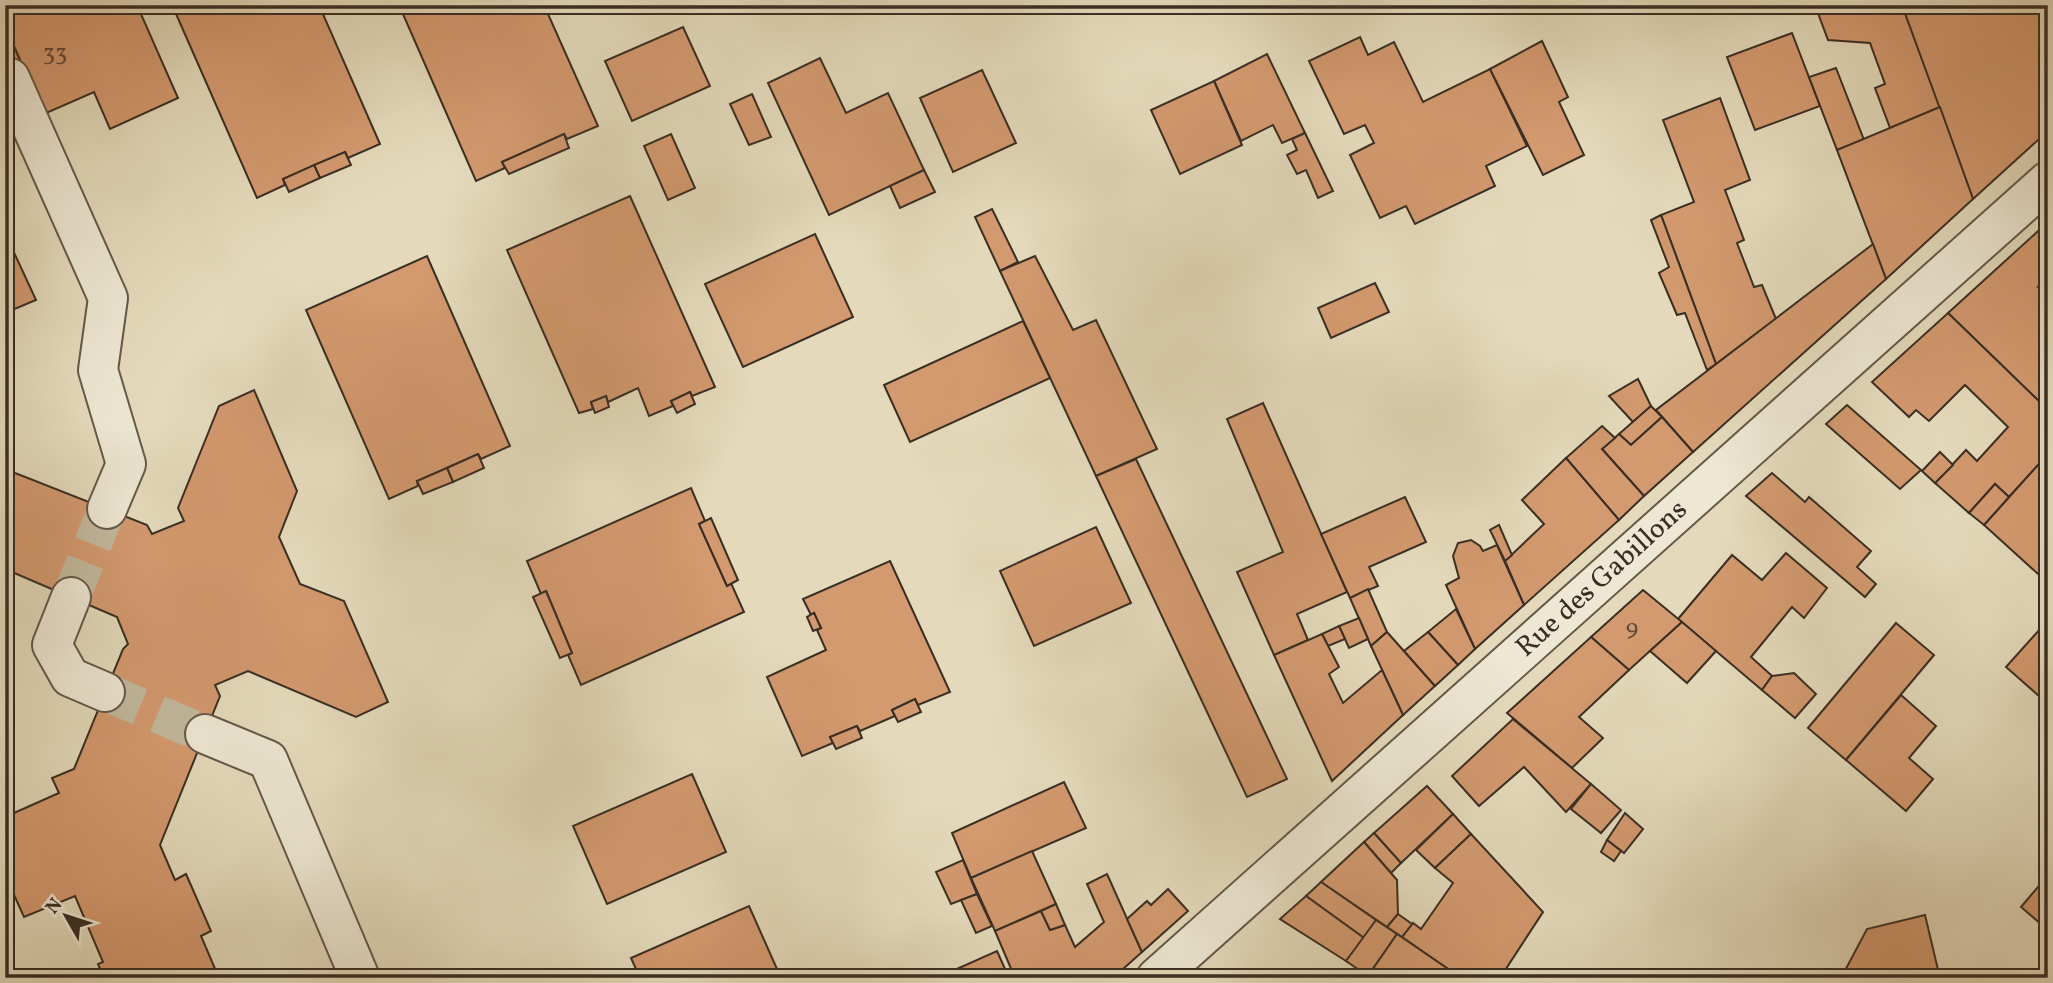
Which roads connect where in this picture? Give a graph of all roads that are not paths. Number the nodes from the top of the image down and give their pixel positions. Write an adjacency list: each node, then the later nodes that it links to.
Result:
1 (10, 78): 3 (street)
2 (2048, 181): 8 (street, Rue des Gabillons)
3 (107, 509)
4 (71, 597): 5 (street)
5 (105, 692)
6 (205, 734): 7 (street)
7 (360, 978)
8 (1156, 978)

